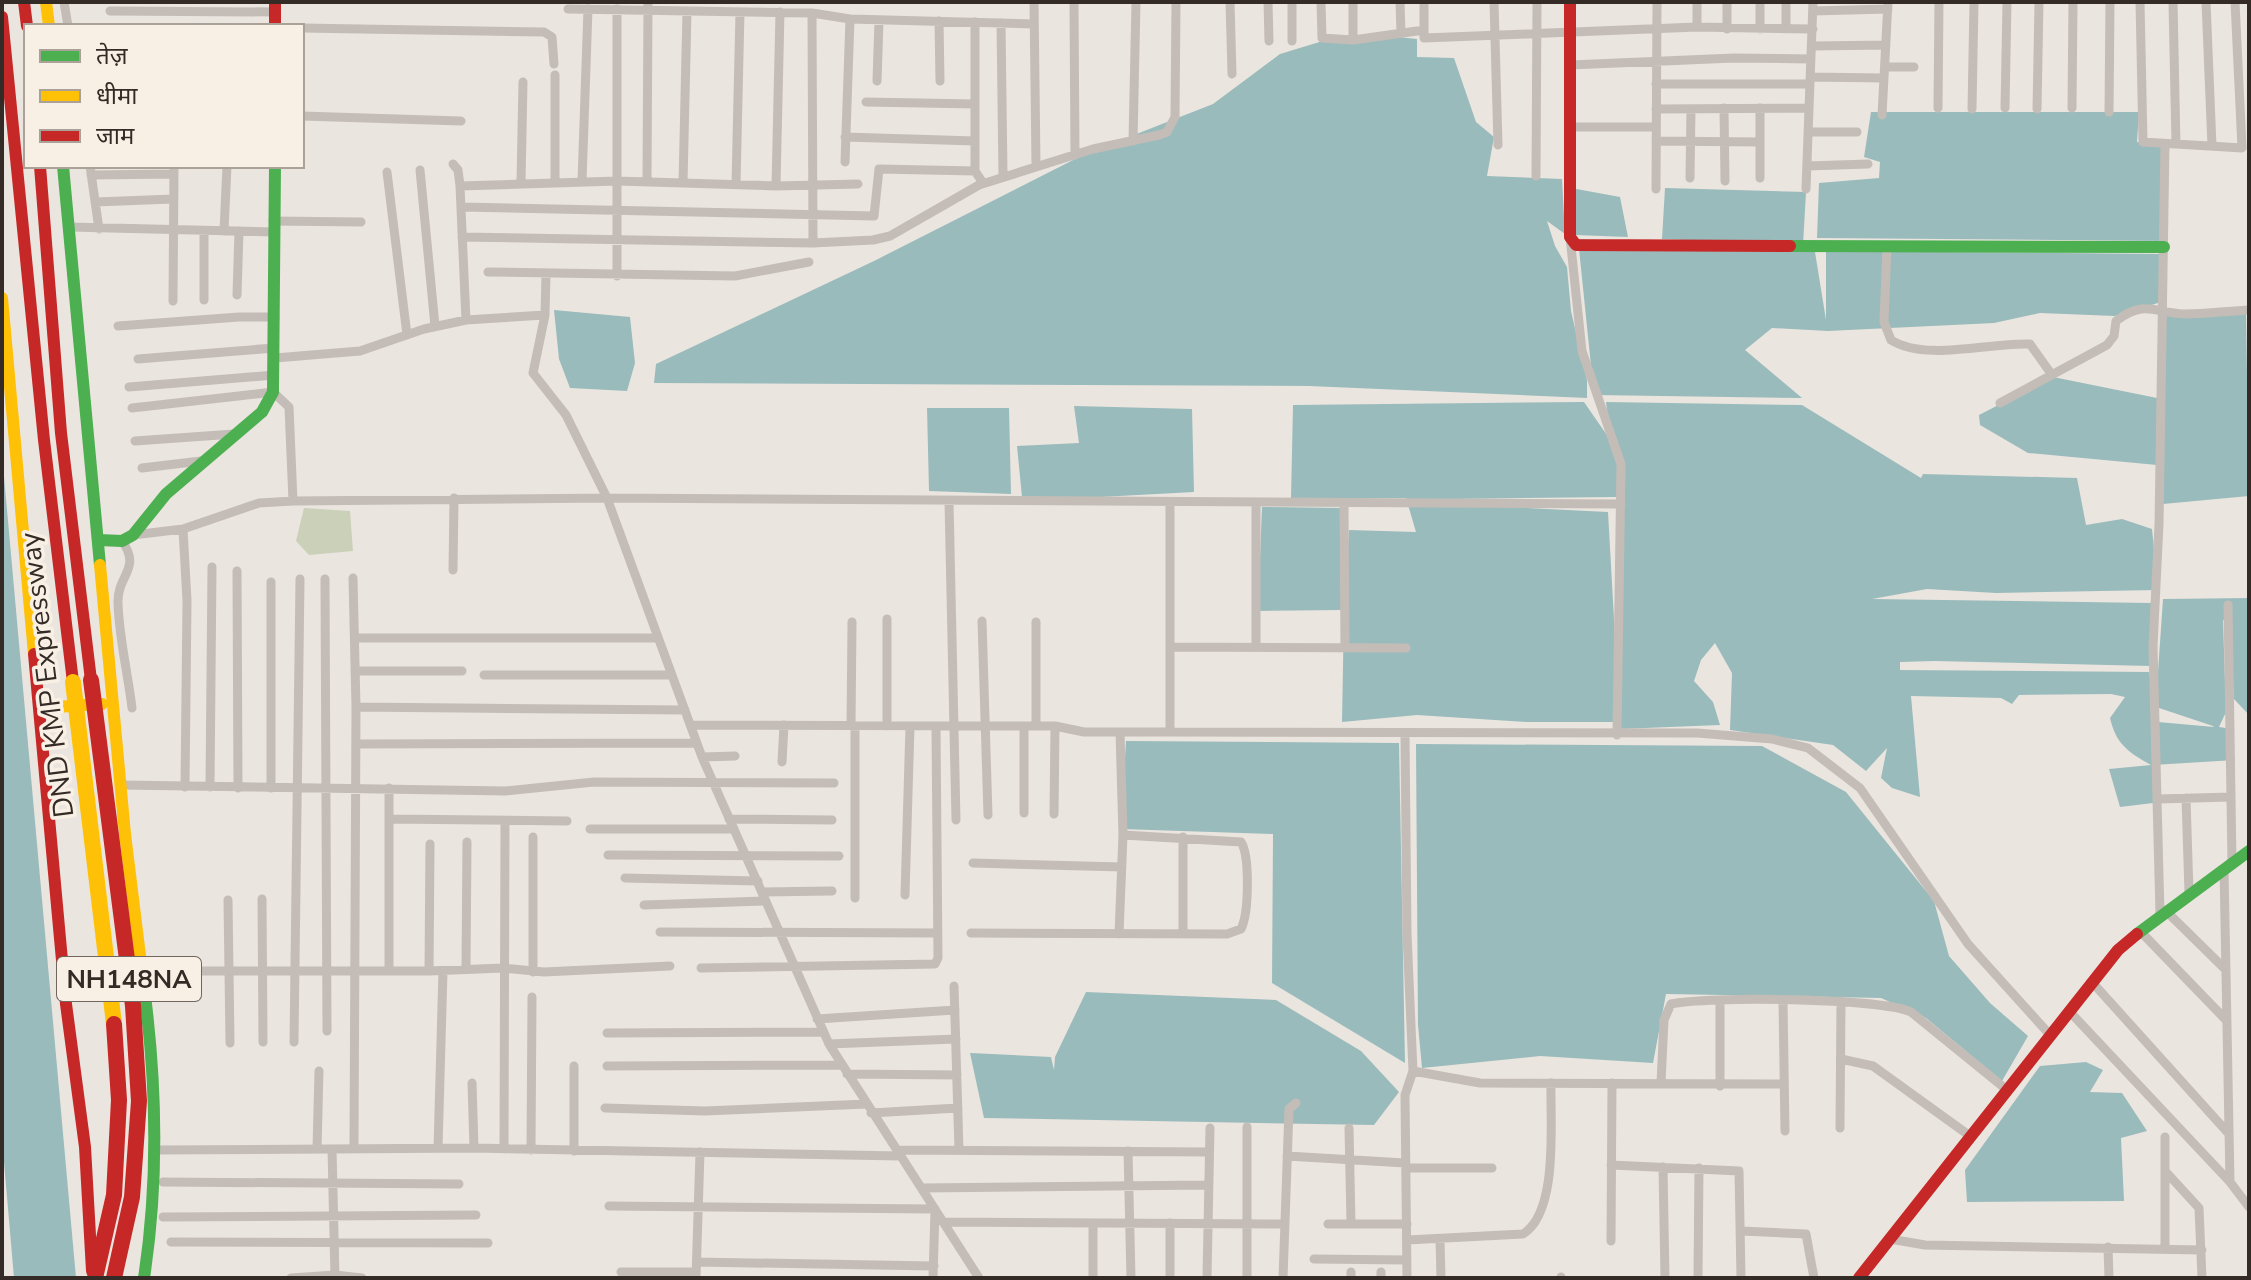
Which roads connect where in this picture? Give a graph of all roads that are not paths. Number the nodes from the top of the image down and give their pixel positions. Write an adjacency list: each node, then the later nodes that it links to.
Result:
1 (24, 2): 51 (main road)
2 (46, 2): 52 (main road)
3 (64, 2): 53 (street)
4 (1034, 2): 54 (street)
5 (1074, 2): 117 (street)
6 (1136, 2): 110 (street)
7 (1176, 2): 110 (street)
8 (1230, 2): 78 (street)
9 (1268, 2): 68 (street)
10 (1292, 2): 69 (street)
11 (1321, 2): 67 (street)
12 (1353, 2): 67 (street)
13 (1400, 2): 63 (street)
14 (1424, 2): 61 (street)
15 (1494, 2): 66 (street)
16 (1537, 2): 65 (street)
17 (1570, 2): 64 (main road)
18 (1657, 2): 62 (street)
19 (1697, 2): 55 (street)
20 (1727, 2): 57 (street)
21 (1760, 2): 58 (street)
22 (1786, 2): 59 (street)
23 (1939, 2): 91 (street)
24 (1974, 2): 96 (street)
25 (2007, 2): 92 (street)
26 (2039, 2): 97 (street)
27 (2073, 2): 93 (street)
28 (2110, 2): 99 (street)
29 (2140, 2): 114 (street)
30 (2173, 2): 114 (street)
31 (2206, 2): 116 (street)
32 (2235, 2): 98 (street)
33 (1888, 5): 35 (street); 70 (street)
34 (648, 6): 38 (street); 40 (street); 141 (street)
35 (1813, 6): 60 (street)
36 (568, 9): 37 (street)
37 (588, 9): 38 (street); 136 (street)
38 (617, 9): 137 (street)
39 (110, 11): 43 (street)
40 (687, 11): 41 (street); 142 (street)
41 (740, 12): 42 (street); 144 (street)
42 (780, 12): 44 (street); 148 (street)
43 (275, 13)
44 (812, 13): 46 (street); 145 (street)
45 (2, 17): 434 (main road, DND KMP Expressway / NH148NA, bridge)
46 (850, 19): 47 (street); 107 (street)
47 (879, 20): 48 (street); 82 (street)
48 (939, 21): 49 (street); 83 (street)
49 (975, 22): 50 (street); 87 (street)
50 (1001, 23): 54 (street); 132 (street)
51 (27, 24)
52 (49, 24)
53 (68, 24)
54 (1034, 24): 121 (street)
55 (1697, 27): 57 (street); 62 (street)
56 (304, 28): 74 (street)
57 (1727, 29): 58 (street)
58 (1760, 29): 59 (street)
59 (1786, 29): 60 (street)
60 (1813, 29): 71 (street)
61 (1424, 30): 63 (street); 66 (street)
62 (1657, 30): 64 (street); 73 (street)
63 (1401, 33): 67 (street)
64 (1570, 33): 65 (street); 75 (main road)
65 (1536, 34): 66 (street); 133 (street)
66 (1493, 36): 115 (street)
67 (1353, 40)
68 (1269, 41)
69 (1292, 41)
70 (1886, 45): 71 (street); 76 (street)
71 (1812, 46): 72 (street)
72 (1811, 59): 73 (street); 81 (street)
73 (1656, 62): 75 (street); 85 (street)
74 (554, 64)
75 (1570, 65): 103 (main road)
76 (1885, 67): 77 (street); 80 (street)
77 (1914, 67)
78 (1232, 74)
79 (555, 75): 140 (street)
80 (1884, 78): 81 (street); 100 (street)
81 (1811, 80): 85 (street); 90 (street)
82 (877, 81)
83 (940, 81)
84 (523, 82): 139 (street)
85 (1656, 84): 94 (street)
86 (866, 102): 87 (street)
87 (975, 104): 109 (street)
88 (1724, 108): 89 (street); 95 (street); 112 (street)
89 (1760, 108): 90 (street); 113 (street)
90 (1809, 108): 105 (street)
91 (1938, 108)
92 (2005, 108)
93 (2072, 108)
94 (1656, 109): 95 (street); 104 (street)
95 (1691, 109): 108 (street)
96 (1972, 109)
97 (2037, 109)
98 (2244, 109): 116 (street)
99 (2109, 112)
100 (1882, 115)
101 (304, 116): 102 (street)
102 (461, 121)
103 (1570, 127): 104 (street); 165 (main road)
104 (1656, 127): 111 (street)
105 (1808, 132): 106 (street); 122 (street)
106 (1857, 132)
107 (845, 137): 109 (street); 118 (street)
108 (1692, 140): 111 (street); 112 (street); 134 (street)
109 (975, 141): 130 (street)
110 (1133, 141): 117 (street)
111 (1656, 141): 149 (street)
112 (1724, 141): 113 (street); 138 (street)
113 (1760, 142): 135 (street)
114 (2170, 144): 116 (street); 169 (street)
115 (1498, 145)
116 (2212, 146)
117 (1075, 155): 121 (street)
118 (845, 162)
119 (453, 164): 147 (street)
120 (1868, 164): 122 (street)
121 (1036, 166): 132 (street)
122 (1807, 166): 150 (street)
123 (40, 168): 435 (main road, DND KMP Expressway / NH148NA, bridge)
124 (63, 168): 158 (main road)
125 (227, 168): 162 (street)
126 (275, 168): 157 (main road)
127 (174, 170): 129 (street); 151 (street)
128 (420, 170): 184 (street)
129 (90, 171): 152 (street)
130 (975, 171): 143 (street); 155 (street)
131 (387, 172): 185 (street)
132 (1003, 176): 143 (street)
133 (1536, 176)
134 (1690, 178)
135 (1760, 178)
136 (582, 181): 137 (street); 140 (street)
137 (617, 181): 141 (street); 154 (street)
138 (1725, 181)
139 (521, 182): 140 (street); 147 (street)
140 (555, 182)
141 (647, 182): 142 (street)
142 (683, 183): 144 (street)
143 (983, 183): 167 (street)
144 (736, 184): 148 (street)
145 (814, 184): 146 (street); 148 (street); 155 (street)
146 (858, 184)
147 (460, 186): 153 (street)
148 (776, 186)
149 (1656, 189)
150 (1806, 189)
151 (173, 199): 152 (street); 160 (street)
152 (95, 202): 159 (street)
153 (461, 207): 154 (street); 164 (street)
154 (617, 210): 155 (street); 166 (street)
155 (813, 214): 167 (street)
156 (361, 222): 157 (street)
157 (273, 226): 163 (street); 181 (main road)
158 (69, 227): 159 (street); 207 (main road)
159 (99, 229): 160 (street)
160 (173, 231): 161 (street); 177 (street)
161 (204, 231): 162 (street); 176 (street)
162 (224, 231): 163 (street)
163 (239, 231): 174 (street)
164 (462, 237): 166 (street); 182 (street)
165 (1570, 237): 168 (main road); 204 (street)
166 (617, 238): 167 (street); 173 (street)
167 (813, 243)
168 (1887, 246): 169 (main road); 188 (street)
169 (2164, 247): 178 (street)
170 (809, 262): 173 (street)
171 (488, 272): 172 (street)
172 (546, 274): 173 (street); 180 (street)
173 (617, 276)
174 (237, 295)
175 (2, 298): 232 (main road)
176 (204, 300)
177 (173, 301)
178 (2164, 309): 179 (street); 188 (street); 268 (street)
179 (2249, 310)
180 (545, 315): 182 (street); 198 (street)
181 (275, 317): 183 (street); 187 (main road)
182 (466, 320): 184 (street)
183 (118, 326)
184 (435, 326): 185 (street)
185 (407, 335): 187 (street)
186 (138, 359): 187 (street)
187 (275, 360): 189 (street); 190 (main road)
188 (2052, 375): 191 (street)
189 (129, 387)
190 (273, 392): 192 (street); 193 (main road); 199 (street)
191 (2000, 403)
192 (132, 408)
193 (234, 434): 194 (street); 195 (main road)
194 (135, 441)
195 (201, 461): 196 (street); 206 (main road)
196 (142, 468)
197 (454, 498): 198 (street); 199 (street); 209 (street)
198 (607, 498): 200 (street); 221 (street)
199 (293, 501): 205 (street)
200 (949, 502): 201 (street); 243 (street)
201 (1170, 504): 202 (street); 222 (street)
202 (1256, 504): 203 (street); 223 (street)
203 (1344, 504): 204 (street); 224 (street)
204 (1621, 504): 249 (street)
205 (183, 529): 206 (street); 258 (street)
206 (127, 538): 207 (main road); 233 (street)
207 (99, 540): 230 (main road)
208 (212, 567): 259 (street)
209 (453, 570)
210 (237, 571): 260 (street)
211 (353, 578): 220 (street)
212 (300, 579): 262 (street)
213 (325, 579): 263 (street)
214 (271, 582): 261 (street)
215 (2228, 605): 266 (street)
216 (887, 619): 238 (street)
217 (982, 621): 244 (street)
218 (852, 622): 237 (street)
219 (1036, 622): 240 (street)
220 (355, 638): 221 (street); 226 (street)
221 (658, 638): 229 (street)
222 (1170, 647): 223 (street); 247 (street)
223 (1256, 647): 224 (street)
224 (1345, 648): 225 (street)
225 (1406, 648)
226 (355, 671): 227 (street); 231 (street)
227 (462, 671)
228 (484, 675): 229 (street)
229 (672, 675): 234 (street)
230 (113, 703): 232 (main road); 257 (main road)
231 (356, 707): 234 (street); 251 (street)
232 (40, 708): 434 (main road)
233 (132, 708)
234 (685, 710): 235 (street)
235 (691, 725): 236 (street); 250 (street)
236 (784, 725): 237 (street); 254 (street)
237 (853, 726): 238 (street); 298 (street)
238 (887, 726): 239 (street)
239 (910, 726): 242 (street); 296 (street)
240 (1036, 726): 241 (street); 245 (street)
241 (1055, 726): 246 (street); 270 (street)
242 (936, 727): 243 (street); 306 (street)
243 (955, 727): 244 (street); 275 (street)
244 (985, 727): 245 (street); 271 (street)
245 (1024, 727): 269 (street)
246 (1120, 732): 247 (street); 280 (street)
247 (1170, 732): 248 (street)
248 (1405, 734): 249 (street); 351 (street)
249 (1617, 735): 339 (street)
250 (697, 743): 251 (street); 253 (street)
251 (356, 744): 264 (street)
252 (735, 756): 253 (street)
253 (702, 757): 255 (street)
254 (782, 762)
255 (713, 782): 256 (street); 265 (street); 273 (street)
256 (834, 783)
257 (120, 785): 258 (street); 317 (main road)
258 (185, 787): 259 (street)
259 (210, 787): 260 (street)
260 (238, 788): 261 (street)
261 (271, 788): 262 (street)
262 (298, 788): 263 (street); 324 (street)
263 (327, 788): 264 (street); 319 (street)
264 (356, 788): 265 (street); 320 (street)
265 (389, 788): 272 (street)
266 (2231, 797): 267 (street); 290 (street)
267 (2186, 798): 268 (street); 295 (street)
268 (2158, 799): 302 (street)
269 (1024, 813)
270 (1054, 814)
271 (988, 815)
272 (390, 819): 276 (street); 321 (street)
273 (729, 819): 274 (street); 279 (street)
274 (832, 820)
275 (956, 820)
276 (505, 821): 277 (street); 311 (street)
277 (567, 821)
278 (590, 829): 279 (street)
279 (734, 829): 286 (street)
280 (1123, 835): 282 (street); 291 (street)
281 (533, 837): 325 (street)
282 (1183, 837): 309 (street); 309 (street)
283 (467, 842): 313 (street)
284 (430, 844): 322 (street)
285 (2249, 851): 290 (main road)
286 (746, 854): 287 (street); 288 (street); 293 (street)
287 (608, 855)
288 (839, 856)
289 (973, 863): 291 (street)
290 (2228, 866): 295 (main road); 316 (street)
291 (1122, 867): 308 (street)
292 (625, 878): 293 (street)
293 (758, 881): 297 (street)
294 (832, 891): 297 (street)
295 (2189, 893): 302 (main road)
296 (905, 895)
297 (765, 897): 301 (street); 303 (street)
298 (855, 898)
299 (262, 899): 318 (street)
300 (228, 900): 315 (street)
301 (644, 905)
302 (2163, 912): 304 (main road); 316 (street)
303 (778, 930): 305 (street); 306 (street); 314 (street)
304 (2140, 931): 326 (main road); 335 (street)
305 (660, 932)
306 (937, 933): 314 (street)
307 (971, 933): 308 (street)
308 (1119, 934): 309 (street)
309 (1183, 934)
310 (670, 966): 325 (street)
311 (503, 968): 313 (street); 325 (street); 376 (street)
312 (701, 968): 314 (street)
313 (466, 969): 323 (street)
314 (795, 969): 334 (street)
315 (230, 970): 317 (street); 318 (street); 343 (street)
316 (2226, 970): 335 (street)
317 (142, 971): 377 (main road)
318 (263, 971): 324 (street); 341 (street)
319 (329, 971): 320 (street); 324 (street); 336 (street)
320 (356, 971): 321 (street); 371 (street)
321 (389, 971): 322 (street)
322 (429, 971): 323 (street)
323 (443, 971): 372 (street)
324 (295, 972): 342 (street)
325 (533, 972)
326 (2092, 982): 333 (main road); 368 (street)
327 (954, 986): 332 (street)
328 (532, 997): 378 (street)
329 (1783, 1001): 330 (street); 331 (street); 356 (street)
330 (1841, 1001): 345 (street); 358 (street)
331 (1720, 1002): 355 (street); 357 (street)
332 (955, 1010): 334 (street); 340 (street)
333 (2070, 1012): 339 (main road); 394 (street)
334 (817, 1019): 337 (street)
335 (2227, 1021): 368 (street)
336 (327, 1031)
337 (823, 1032): 338 (street); 344 (street)
338 (607, 1033)
339 (2051, 1036): 358 (main road)
340 (956, 1039): 344 (street); 350 (street)
341 (263, 1042)
342 (294, 1042)
343 (230, 1043)
344 (829, 1044): 348 (street)
345 (1841, 1059): 366 (street); 369 (street)
346 (574, 1066): 380 (street)
347 (607, 1066): 348 (street)
348 (844, 1070): 350 (street); 361 (street)
349 (319, 1071): 374 (street)
350 (957, 1075): 362 (street)
351 (1413, 1076): 353 (street); 387 (street)
352 (472, 1083): 373 (street)
353 (1551, 1083): 354 (street); 418 (street)
354 (1612, 1083): 355 (street); 388 (street)
355 (1661, 1083): 357 (street)
356 (1784, 1084): 357 (street); 367 (street)
357 (1720, 1086)
358 (2007, 1090): 369 (main road)
359 (1296, 1103): 385 (street)
360 (605, 1108): 361 (street)
361 (868, 1108): 362 (street); 384 (street)
362 (958, 1108): 379 (street)
363 (1247, 1127): 412 (street)
364 (1210, 1128): 383 (street)
365 (1349, 1128): 386 (street)
366 (1840, 1128)
367 (1785, 1131)
368 (2229, 1134): 394 (street)
369 (1970, 1136): 419 (main road)
370 (2165, 1137): 392 (street)
371 (354, 1148): 372 (street); 375 (street)
372 (438, 1148): 373 (street)
373 (474, 1148): 376 (street)
374 (317, 1149): 375 (street); 377 (street)
375 (332, 1149): 395 (street)
376 (504, 1149): 378 (street)
377 (157, 1150): 436 (main road)
378 (531, 1150): 380 (street)
379 (959, 1150): 381 (street); 384 (street)
380 (574, 1151): 382 (street)
381 (1128, 1151): 383 (street); 397 (street)
382 (700, 1152): 384 (street); 401 (street)
383 (1209, 1152): 398 (street)
384 (899, 1153): 399 (street)
385 (1287, 1156): 386 (street); 413 (street)
386 (1349, 1160): 387 (street); 415 (street)
387 (1406, 1165): 390 (street); 416 (street)
388 (1611, 1165): 389 (street); 421 (street)
389 (1663, 1167): 391 (street); 449 (street)
390 (1492, 1168)
391 (1699, 1168): 417 (street); 450 (street)
392 (2166, 1172): 426 (street); 427 (street)
393 (163, 1182): 395 (street)
394 (2230, 1182): 402 (street)
395 (333, 1183): 396 (street); 405 (street)
396 (459, 1184)
397 (1129, 1185): 398 (street); 399 (street); 409 (street)
398 (1208, 1185): 411 (street)
399 (922, 1188): 403 (street)
400 (609, 1206): 401 (street)
401 (698, 1207): 403 (street); 431 (street)
402 (2249, 1207)
403 (935, 1209): 407 (street); 430 (street)
404 (476, 1215): 405 (street)
405 (334, 1216): 406 (street); 424 (street)
406 (163, 1217)
407 (943, 1222): 408 (street); 440 (street)
408 (1093, 1223): 409 (street); 441 (street)
409 (1131, 1223): 410 (street); 442 (street)
410 (1170, 1223): 411 (street); 443 (street)
411 (1207, 1224): 412 (street); 444 (street)
412 (1248, 1224): 413 (street); 445 (street)
413 (1284, 1224): 446 (street)
414 (1328, 1224): 415 (street)
415 (1351, 1224): 416 (street)
416 (1407, 1224): 420 (street)
417 (1741, 1231): 451 (street); 452 (street)
418 (1440, 1239): 420 (street); 448 (street)
419 (1890, 1239): 425 (street); 453 (main road)
420 (1407, 1240): 429 (street)
421 (1611, 1241)
422 (171, 1242): 424 (street)
423 (488, 1243): 424 (street)
424 (334, 1244): 433 (street)
425 (2108, 1247): 426 (street); 454 (street)
426 (2165, 1247): 427 (street)
427 (2202, 1250): 455 (street)
428 (1314, 1259): 429 (street)
429 (1407, 1260): 447 (street)
430 (934, 1266): 431 (street); 439 (street)
431 (697, 1270): 432 (street)
432 (621, 1272)
433 (335, 1276): 437 (street); 438 (street)
434 (94, 1278)
435 (114, 1278)
436 (144, 1278)
437 (291, 1278)
438 (362, 1278)
439 (933, 1278)
440 (979, 1278)
441 (1093, 1278)
442 (1131, 1278)
443 (1170, 1278)
444 (1207, 1278)
445 (1247, 1278)
446 (1283, 1278)
447 (1407, 1278)
448 (1441, 1278)
449 (1665, 1278)
450 (1698, 1278)
451 (1741, 1278)
452 (1814, 1278)
453 (1859, 1278)
454 (2109, 1278)
455 (2202, 1278)

